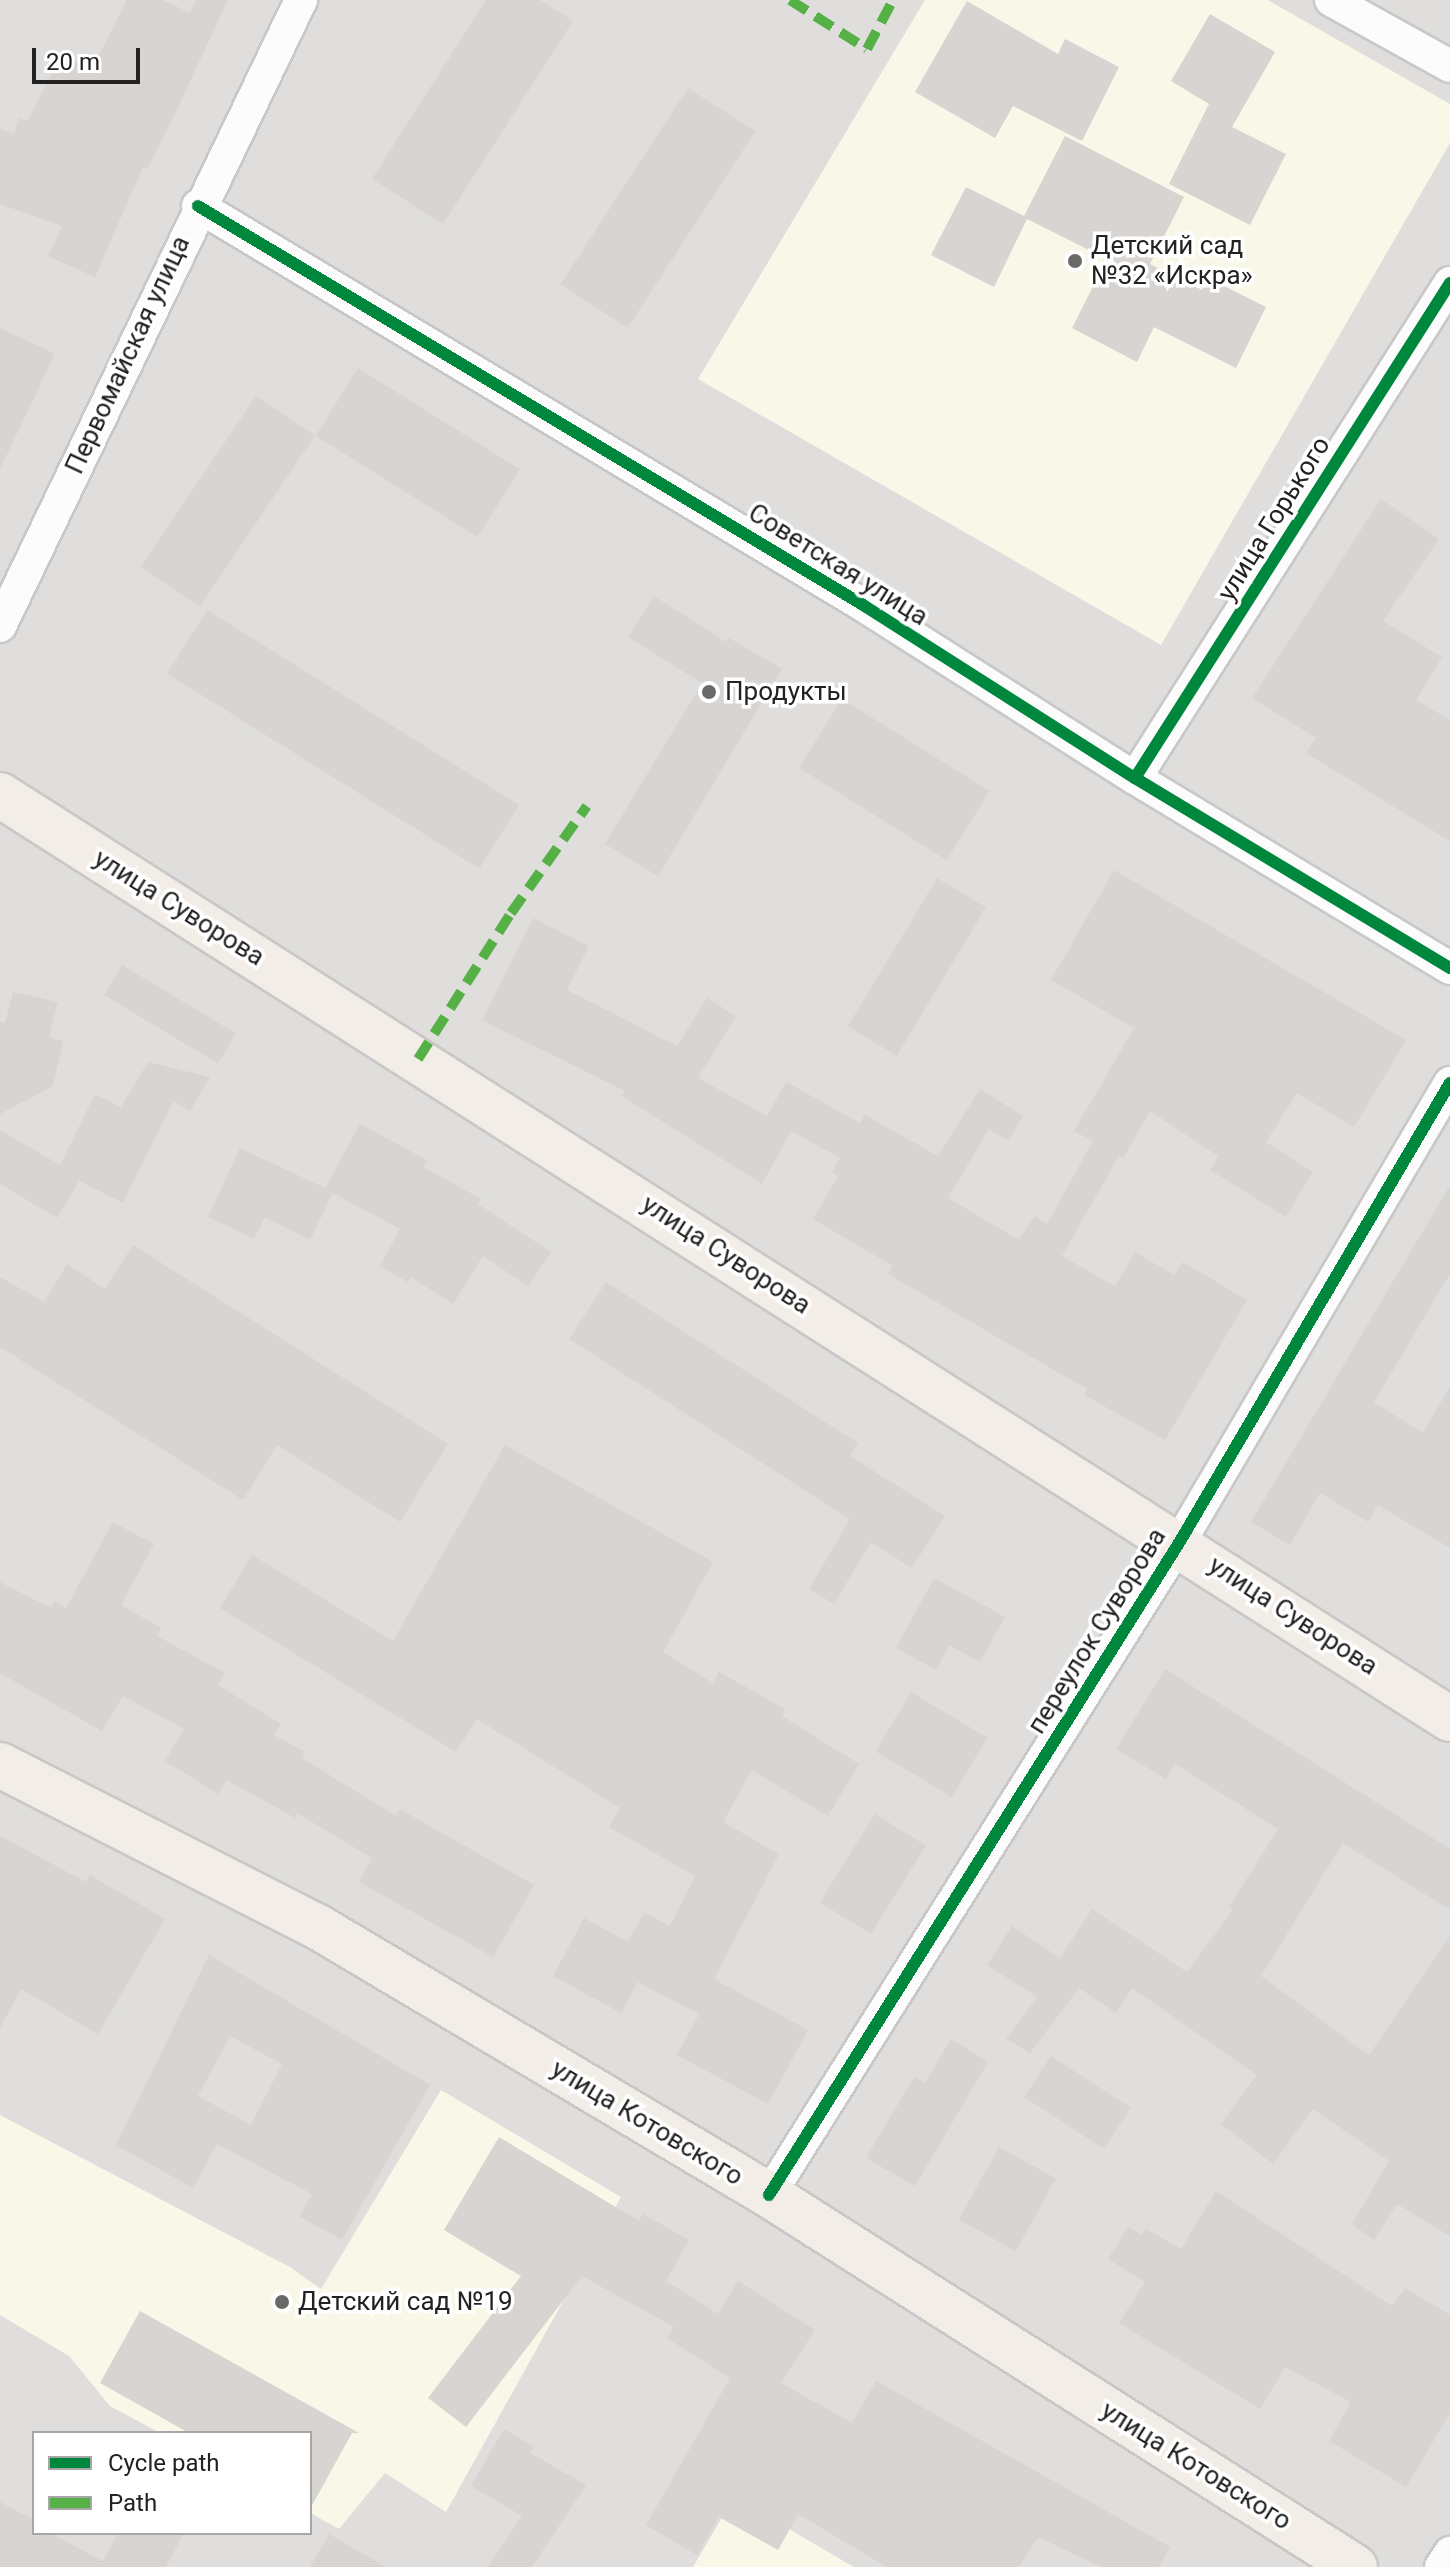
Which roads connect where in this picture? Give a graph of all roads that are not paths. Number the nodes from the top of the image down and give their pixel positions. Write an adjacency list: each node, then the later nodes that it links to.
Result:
1 (301, 0): 4 (street, Первомайская улица)
2 (1331, 0): 3 (street)
3 (1450, 66)
4 (198, 206): 6 (street, Первомайская улица); 7 (street, Советская улица)
5 (1450, 283): 7 (street, улица Горького)
6 (0, 626)
7 (1135, 778): 9 (street, Советская улица)
8 (0, 795): 11 (main road, улица Суворова)
9 (1450, 968)
10 (1450, 1083): 11 (street, переулок Суворова)
11 (1179, 1543): 12 (main road, улица Суворова); 14 (street, переулок Суворова)
12 (1450, 1719)
13 (0, 1765): 14 (main road, улица Котовского)
14 (769, 2195): 16 (main road, улица Котовского)
15 (1450, 2553): 17 (street)
16 (1355, 2567)
17 (1441, 2567)

